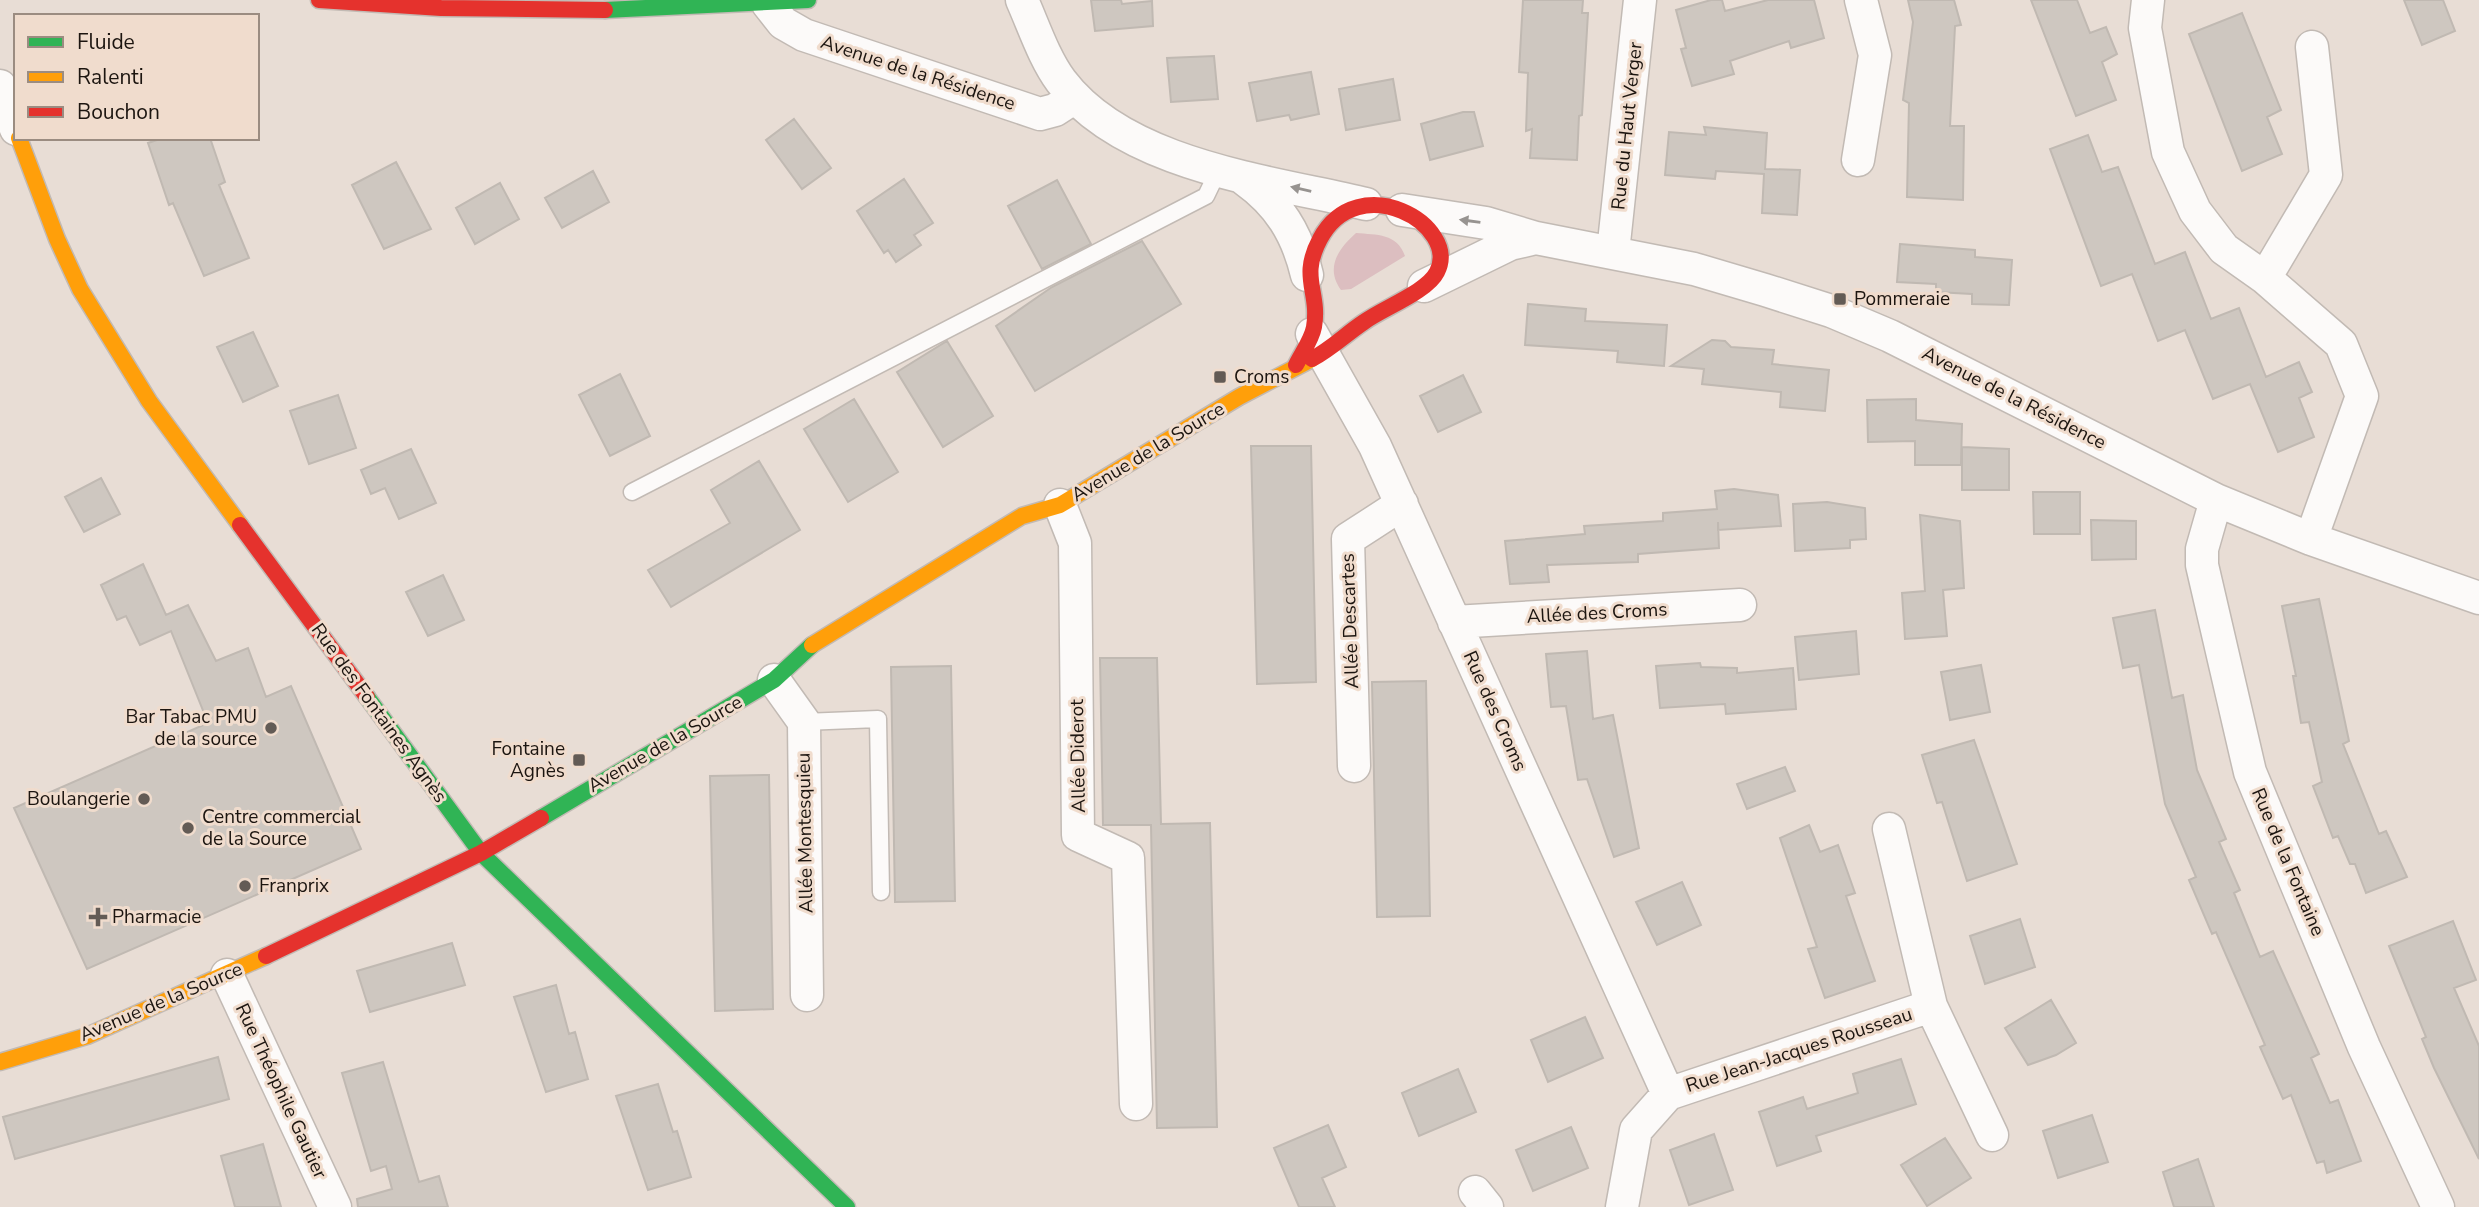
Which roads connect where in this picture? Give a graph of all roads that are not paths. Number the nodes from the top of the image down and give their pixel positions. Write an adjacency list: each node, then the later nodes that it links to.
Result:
1 (319, 0): 7 (street)
2 (808, 0): 8 (street)
3 (1022, 0): 11 (street)
4 (1640, 0): 19 (street, Rue du Haut Verger)
5 (1861, 0): 14 (street)
6 (2148, 0): 20 (street)
7 (387, 3): 8 (street)
8 (768, 4): 11 (street, Avenue de la Résidence)
9 (2312, 47): 20 (street)
10 (0, 86): 12 (street)
11 (1075, 97): 15 (street)
12 (14, 124)
13 (20, 140): 37 (street, Rue des Fontaines Agnès)
14 (1858, 160)
15 (1228, 171): 16 (street, one-way to 15); 21 (street); 25 (lane)
16 (1366, 204): 17 (street); 21 (street)
17 (1402, 210): 18 (street, Avenue de la Résidence, one-way to 17); 22 (street)
18 (1536, 238): 19 (street, Avenue de la Résidence); 22 (street, Avenue de la Résidence)
19 (1614, 252): 26 (street, Avenue de la Résidence)
20 (2264, 278): 29 (street)
21 (1309, 284): 23 (street); 24 (street)
22 (1424, 286): 23 (street, Avenue de la Source)
23 (1365, 321): 24 (street, Avenue de la Source)
24 (1311, 350): 27 (street, Rue des Croms); 28 (street, Avenue de la Source)
25 (632, 492)
26 (2216, 500): 29 (street, Avenue de la Résidence); 49 (street, Rue de la Fontaine)
27 (1402, 504): 32 (street, Rue des Croms); 35 (street, Allée Descartes)
28 (1060, 505): 33 (street, Avenue de la Source); 44 (street, Allée Diderot)
29 (2311, 540): 30 (street, Avenue de la Résidence)
30 (2479, 598)
31 (1740, 605): 32 (street, Allée des Croms)
32 (1454, 622): 43 (street, Rue des Croms)
33 (774, 680): 34 (street); 37 (street, Avenue de la Source)
34 (804, 722): 38 (lane); 40 (street, Allée Montesquieu)
35 (1354, 766)
36 (1889, 829): 41 (street, Rue Jean-Jacques Rousseau)
37 (481, 853): 39 (street, Avenue de la Source); 47 (street, Rue des Fontaines Agnès)
38 (881, 892)
39 (227, 975): 42 (street, Avenue de la Source); 46 (street, Rue Théophile Gautier)
40 (807, 995)
41 (1931, 1006): 43 (street, Rue Jean-Jacques Rousseau); 45 (street, Rue Jean-Jacques Rousseau)
42 (0, 1062)
43 (1668, 1094): 48 (street, Rue Jean-Jacques Rousseau)
44 (1136, 1104)
45 (1992, 1135)
46 (335, 1207)
47 (847, 1207)
48 (1622, 1207)
49 (2438, 1207)

